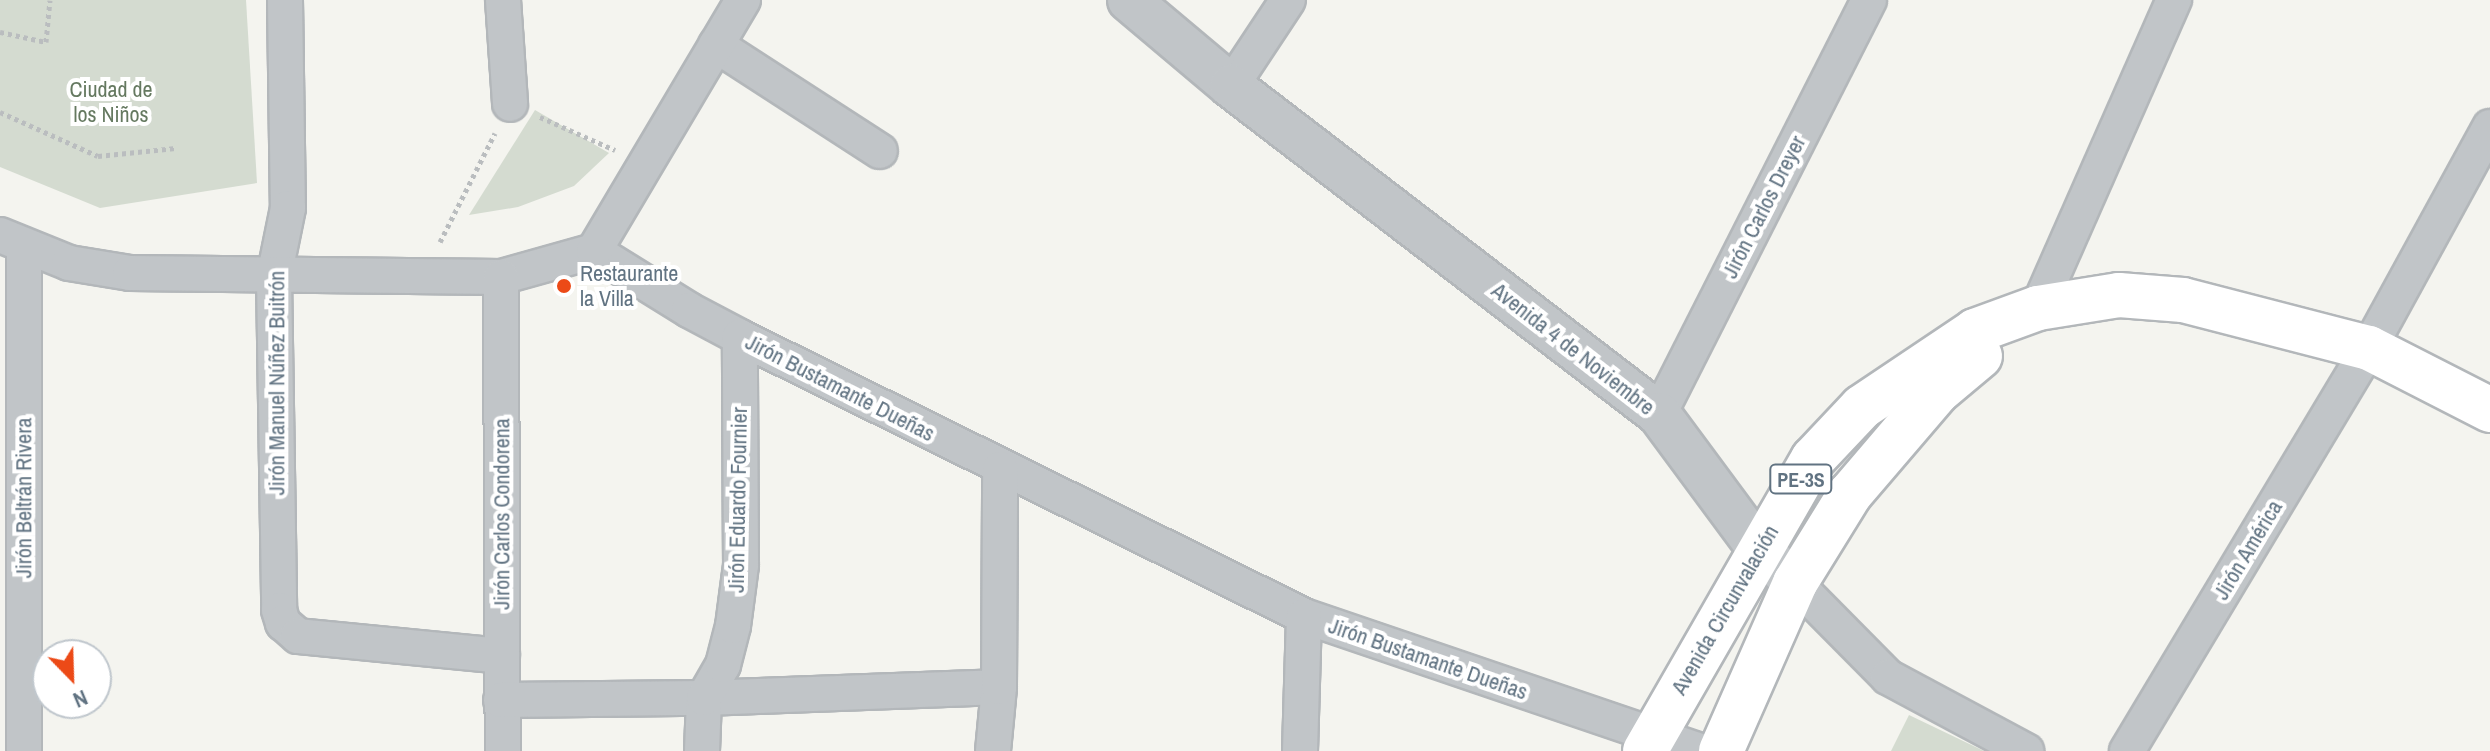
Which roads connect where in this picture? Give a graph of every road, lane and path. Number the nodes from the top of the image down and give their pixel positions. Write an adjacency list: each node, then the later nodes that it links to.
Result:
1 (50, 0): 9 (path)
2 (285, 0): 21 (street, Jirón Manuel Núñez Buitrón)
3 (503, 0): 12 (street)
4 (743, 0): 10 (street)
5 (1129, 0): 11 (street, Avenida 4 de Noviembre)
6 (1288, 0): 11 (street)
7 (1869, 0): 27 (street, Jirón Carlos Dreyer)
8 (2174, 0): 23 (street)
9 (0, 32)
10 (716, 45): 16 (street); 17 (street)
11 (1231, 86): 27 (street, Avenida 4 de Noviembre)
12 (510, 104): 17 (path); 20 (path)
13 (0, 112): 15 (path)
14 (2490, 127): 25 (street, Jirón América)
15 (176, 148)
16 (880, 151)
17 (647, 165): 19 (street)
18 (12, 240): 21 (street); 37 (street, Jirón Beltrán Rivera)
19 (594, 251): 22 (street); 24 (street, Jirón Bustamante Dueñas)
20 (424, 276): 21 (street); 22 (street)
21 (274, 277): 32 (street, Jirón Manuel Núñez Buitrón)
22 (501, 277): 32 (street, Jirón Carlos Condorena)
23 (2038, 308): 25 (highway, Avenida Circunvalación / PE-3S); 29 (highway, Avenida Circunvalación / PE-3S); 30 (highway, PE-3S)
24 (740, 337): 28 (street, Jirón Bustamante Dueñas); 34 (street, Jirón Eduardo Fournier)
25 (2369, 348): 26 (highway, Avenida Circunvalación / PE-3S); 45 (street, Jirón América)
26 (2490, 410)
27 (1659, 414): 29 (street, Avenida 4 de Noviembre)
28 (1000, 469): 31 (street, Jirón Bustamante Dueñas); 33 (street)
29 (1759, 549): 30 (street, Avenida 4 de Noviembre); 36 (highway, Avenida Circunvalación / PE-3S)
30 (1795, 583): 43 (highway, PE-3S); 44 (street, Avenida 4 de Noviembre)
31 (1304, 616): 36 (street, Jirón Bustamante Dueñas); 41 (street)
32 (502, 656): 35 (street, Jirón Carlos Condorena)
33 (999, 687): 34 (street); 40 (street)
34 (704, 698): 35 (street); 39 (street, Jirón Eduardo Fournier)
35 (501, 700): 38 (street, Jirón Carlos Condorena)
36 (1649, 744): 42 (street, Jirón Bustamante Dueñas)
37 (24, 751)
38 (503, 751)
39 (702, 751)
40 (993, 751)
41 (1300, 751)
42 (1701, 751)
43 (1721, 751)
44 (2026, 751)
45 (2127, 751)

